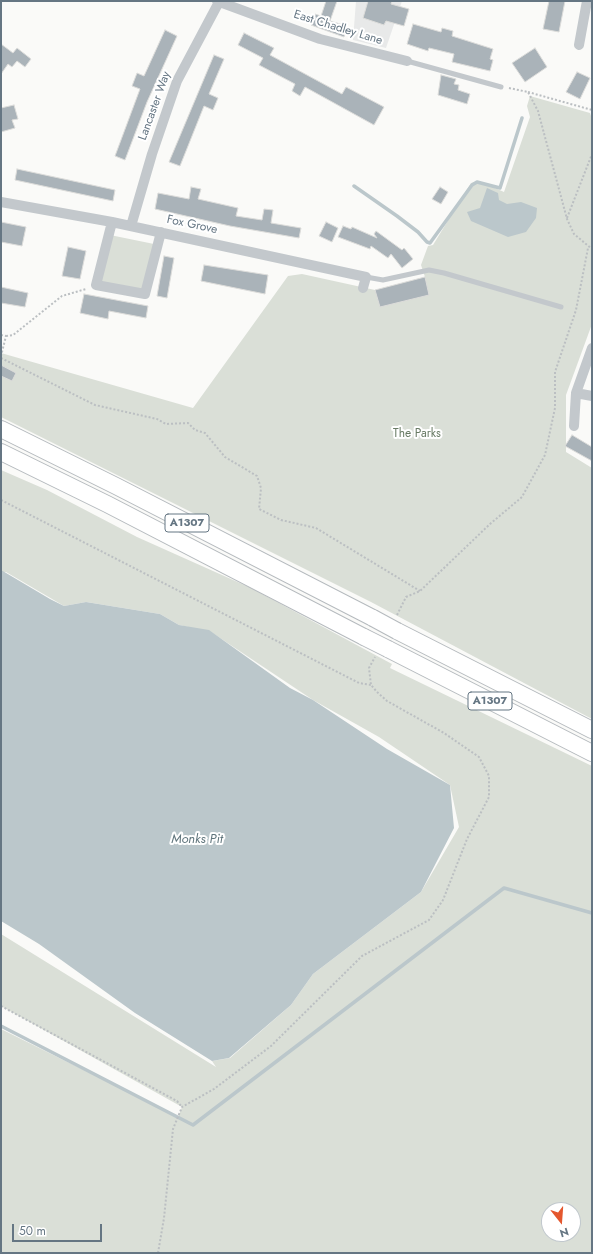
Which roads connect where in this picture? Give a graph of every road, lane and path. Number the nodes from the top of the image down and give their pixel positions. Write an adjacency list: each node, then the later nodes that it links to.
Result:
1 (218, 1): 4 (street, East Chadley Lane); 12 (street, Lancaster Way)
2 (587, 1): 3 (street)
3 (579, 44)
4 (407, 61): 5 (lane)
5 (501, 87): 6 (path)
6 (528, 92): 7 (path); 10 (path)
7 (592, 110)
8 (592, 154): 10 (path)
9 (1, 202): 11 (street, Fox Grove)
10 (567, 219): 14 (path)
11 (112, 222): 12 (street, Fox Grove); 17 (street)
12 (131, 226): 13 (street, Fox Grove)
13 (161, 232): 16 (street, Fox Grove); 17 (street)
14 (588, 248): 15 (path); 30 (path)
15 (592, 249)
16 (366, 277): 18 (street); 19 (lane)
17 (96, 285): 21 (path)
18 (363, 288)
19 (561, 307)
20 (1, 335): 21 (path)
21 (6, 336): 23 (path)
22 (592, 348): 24 (street)
23 (1, 357): 30 (path)
24 (576, 393): 25 (street); 26 (street)
25 (592, 396)
26 (574, 426)
27 (1, 429): 31 (main road, A1307, bridge)
28 (1, 452): 32 (main road, A1307, bridge)
29 (1, 500): 33 (path)
30 (420, 591): 31 (path)
31 (396, 625): 34 (main road, A1307)
32 (382, 653): 33 (path); 35 (main road, A1307)
33 (371, 685): 37 (path)
34 (592, 730)
35 (592, 753)
36 (1, 1006): 37 (path)
37 (182, 1107): 38 (path)
38 (158, 1253)

